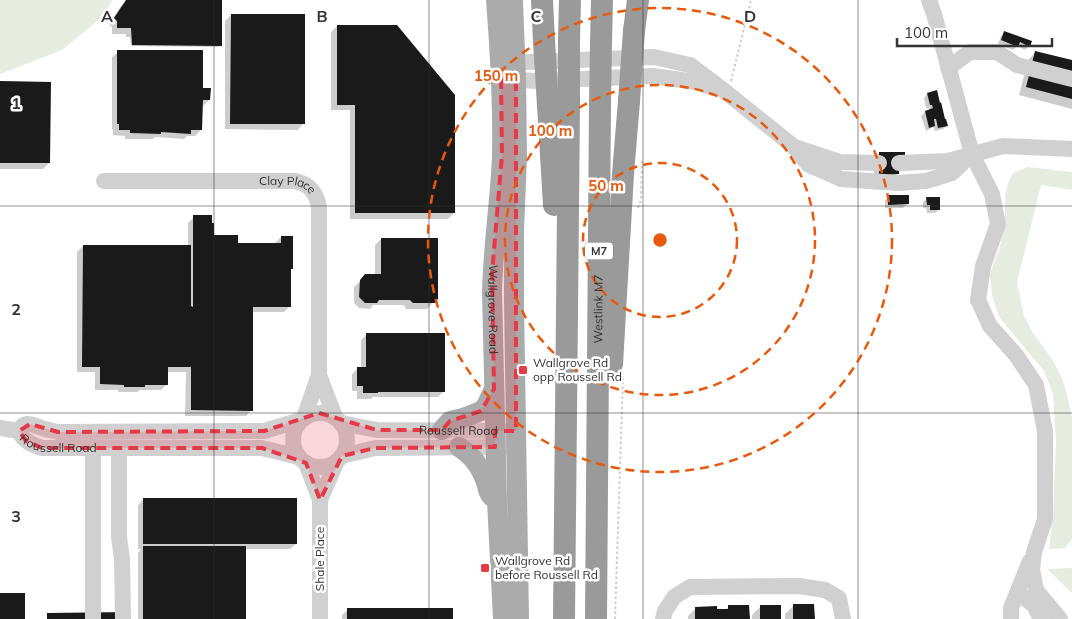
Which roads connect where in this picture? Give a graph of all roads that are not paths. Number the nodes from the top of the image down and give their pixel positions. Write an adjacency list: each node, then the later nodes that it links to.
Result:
1 (496, 0): 9 (main road, Wallgrove Road)
2 (513, 0): 9 (main road, Wallgrove Road)
3 (542, 0): 11 (highway, bridge)
4 (570, 0): 11 (highway, bridge)
5 (602, 0): 20 (highway, Westlink M7 / M7, bridge)
6 (638, 0): 20 (highway, M7, bridge)
7 (929, 0): 8 (street)
8 (948, 68): 10 (street); 14 (street)
9 (508, 71): 12 (street); 19 (main road, Wallgrove Road); 27 (main road, Wallgrove Road)
10 (1072, 79)
11 (558, 105): 42 (highway, M7)
12 (793, 146): 14 (street); 15 (street)
13 (1072, 149): 14 (street)
14 (972, 154): 16 (street); 35 (street)
15 (879, 163)
16 (899, 164)
17 (104, 181): 18 (street, Clay Place)
18 (319, 375): 21 (street, Clay Place); 22 (street, Clay Place)
19 (494, 390): 24 (main road); 26 (main road, Wallgrove Road)
20 (598, 398): 43 (highway, Westlink M7 / M7)
21 (303, 419): 22 (street); 25 (street, Roussell Road); 32 (street)
22 (338, 420): 24 (street, Roussell Road); 31 (street)
23 (0, 428): 25 (street)
24 (442, 430): 26 (street, Roussell Road)
25 (19, 431): 29 (street, Roussell Road)
26 (495, 439): 27 (street, Roussell Road); 28 (street, Roussell Road); 34 (main road, Wallgrove Road)
27 (517, 439): 41 (main road, Wallgrove Road)
28 (459, 447): 31 (street, Roussell Road); 34 (main road)
29 (93, 448): 30 (street, Roussell Road); 37 (street)
30 (119, 448): 32 (street, Roussell Road); 38 (street)
31 (339, 458): 32 (street); 33 (street, Shale Place)
32 (303, 460): 33 (street, Shale Place)
33 (320, 500): 39 (street, Shale Place)
34 (497, 501): 40 (main road, Wallgrove Road)
35 (1034, 552): 36 (street); 48 (street)
36 (1018, 593): 46 (street); 47 (street)
37 (93, 619)
38 (123, 619)
39 (320, 619)
40 (503, 619)
41 (519, 619)
42 (564, 619)
43 (596, 619)
44 (663, 619): 45 (street)
45 (843, 619)
46 (1010, 619)
47 (1041, 619)
48 (1060, 619)

